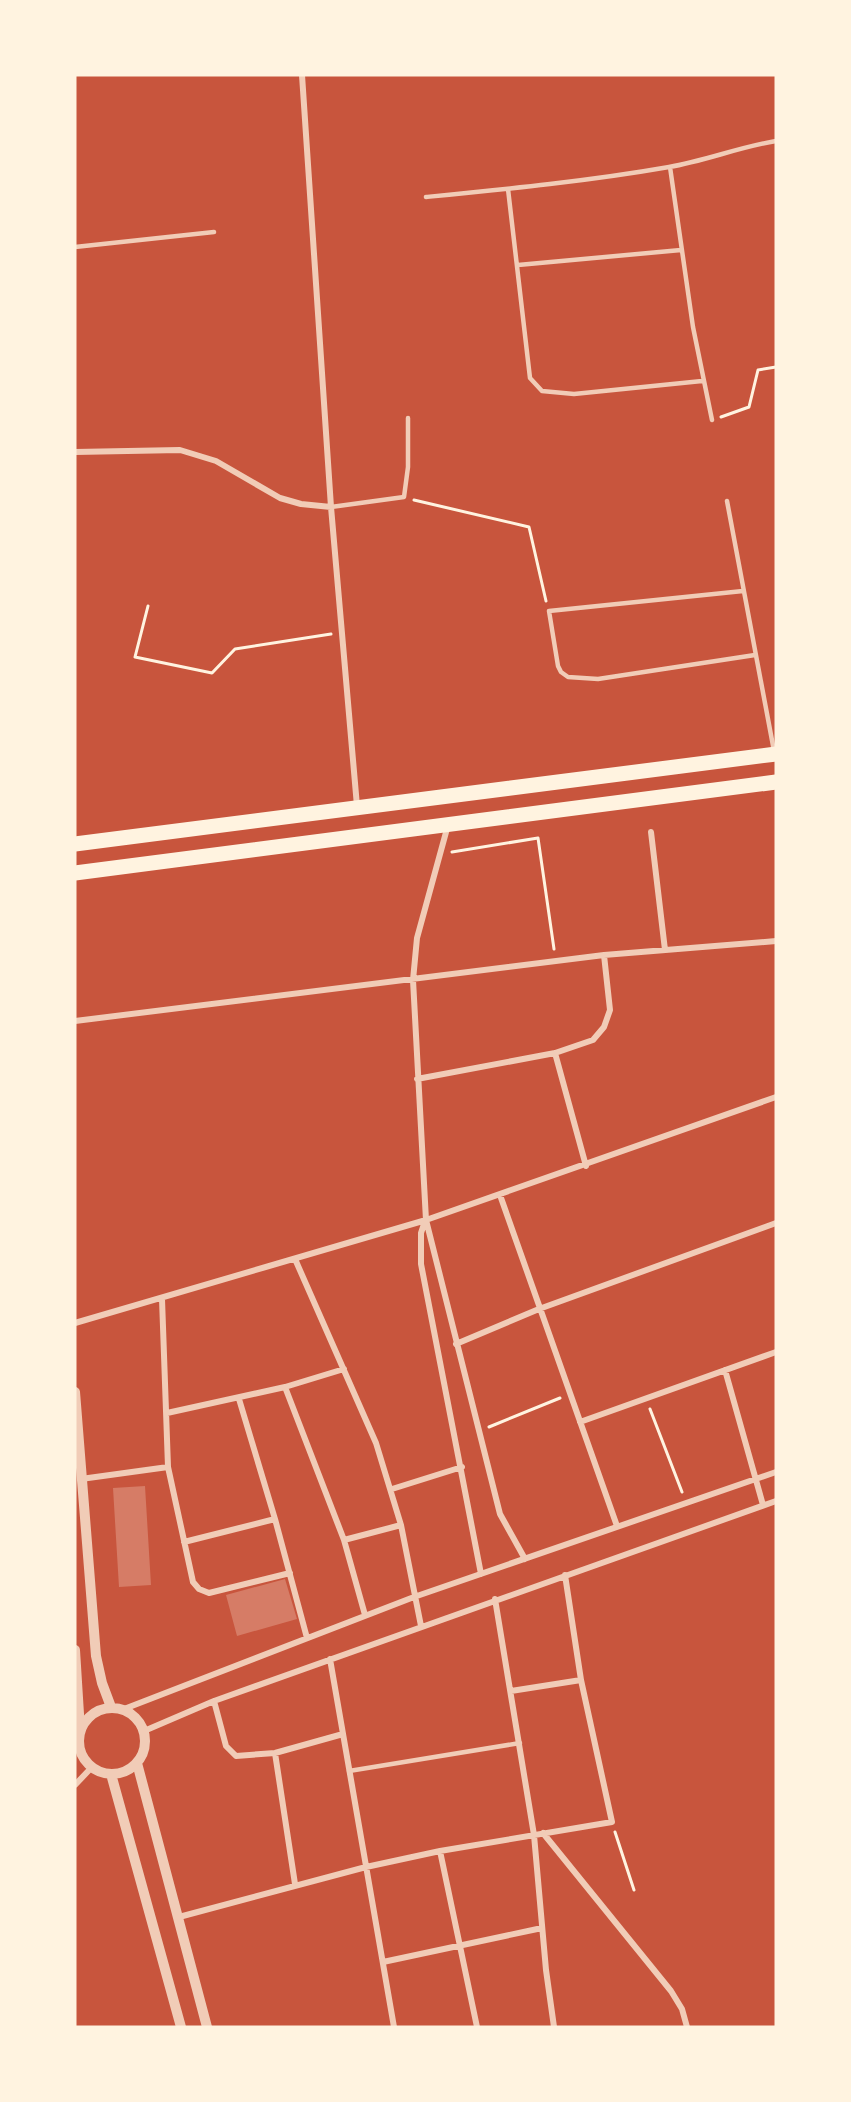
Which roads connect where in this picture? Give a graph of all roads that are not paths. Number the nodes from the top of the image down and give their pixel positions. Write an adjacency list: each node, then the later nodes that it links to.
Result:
1 (302, 75): 15 (street)
2 (776, 141): 3 (lane)
3 (670, 167): 4 (lane); 8 (lane)
4 (508, 189): 5 (lane); 9 (lane)
5 (426, 197)
6 (213, 232): 7 (lane)
7 (75, 247)
8 (681, 250): 9 (lane); 10 (lane)
9 (518, 265): 10 (lane)
10 (702, 381): 12 (lane)
11 (408, 418): 15 (lane)
12 (712, 420)
13 (75, 452): 15 (street)
14 (728, 501): 16 (lane)
15 (332, 507): 20 (street)
16 (743, 591): 17 (lane); 17 (lane)
17 (755, 655): 18 (lane)
18 (775, 756): 20 (highway)
19 (776, 782): 21 (highway)
20 (357, 807): 23 (highway)
21 (448, 824): 24 (highway); 28 (street)
22 (651, 832): 26 (street)
23 (75, 844)
24 (75, 873)
25 (776, 941): 26 (street)
26 (665, 950): 27 (street)
27 (604, 955): 28 (street); 30 (street)
28 (413, 980): 29 (street); 31 (street)
29 (75, 1022)
30 (555, 1053): 31 (street); 33 (street)
31 (417, 1079): 35 (street)
32 (776, 1097): 33 (street)
33 (586, 1166): 34 (street)
34 (500, 1195): 35 (street); 39 (street)
35 (426, 1220): 37 (street); 41 (street); 51 (street)
36 (776, 1223): 39 (street)
37 (295, 1259): 38 (street); 43 (street)
38 (162, 1299): 40 (street); 48 (street)
39 (539, 1309): 41 (street); 49 (street)
40 (75, 1323)
41 (456, 1344): 63 (street)
42 (776, 1352): 44 (street)
43 (344, 1369): 45 (street); 55 (street)
44 (725, 1370): 49 (street); 54 (street)
45 (285, 1387): 47 (street); 61 (street)
46 (75, 1392): 53 (street)
47 (239, 1399): 48 (street); 58 (street)
48 (167, 1413): 50 (street)
49 (580, 1422): 60 (street)
50 (168, 1467): 53 (street); 62 (street)
51 (462, 1467): 55 (street); 65 (street)
52 (776, 1472): 54 (street)
53 (81, 1479): 77 (street)
54 (756, 1479): 57 (street); 60 (street)
55 (392, 1490): 59 (street)
56 (776, 1501): 57 (street)
57 (763, 1505): 66 (street)
58 (275, 1519): 62 (street); 64 (street)
59 (401, 1525): 61 (street); 67 (street)
60 (617, 1526): 63 (street)
61 (344, 1540): 69 (street)
62 (184, 1542): 64 (street)
63 (525, 1559): 65 (street)
64 (290, 1573): 71 (street)
65 (481, 1574): 67 (street)
66 (565, 1575): 68 (street); 74 (street)
67 (414, 1597): 69 (street); 70 (street)
68 (495, 1599): 70 (street); 75 (street)
69 (365, 1615): 71 (street)
70 (421, 1626): 73 (street)
71 (307, 1638): 78 (street)
72 (75, 1650): 81 (street)
73 (330, 1659): 76 (street); 80 (street)
74 (581, 1680): 75 (street); 89 (street)
75 (511, 1691): 82 (street)
76 (214, 1701): 79 (street); 83 (street)
77 (111, 1707): 78 (street); 81 (street)
78 (124, 1709): 79 (street)
79 (144, 1731): 84 (street)
80 (343, 1734): 83 (street); 86 (street)
81 (78, 1737): 85 (street)
82 (520, 1743): 86 (lane); 90 (street)
83 (274, 1753): 93 (street)
84 (137, 1763): 87 (street); 94 (street)
85 (92, 1767): 87 (street); 88 (street)
86 (349, 1771): 92 (street)
87 (111, 1774): 98 (street)
88 (75, 1785)
89 (543, 1833): 90 (street); 103 (street)
90 (534, 1835): 91 (street); 95 (street)
91 (440, 1851): 92 (street); 96 (street)
92 (366, 1867): 93 (street); 97 (street)
93 (295, 1884): 94 (street)
94 (179, 1917): 99 (street)
95 (542, 1928): 96 (street); 102 (street)
96 (460, 1946): 97 (street); 101 (street)
97 (383, 1962): 100 (street)
98 (182, 2027)
99 (207, 2027)
100 (394, 2027)
101 (477, 2027)
102 (554, 2027)
103 (687, 2027)

